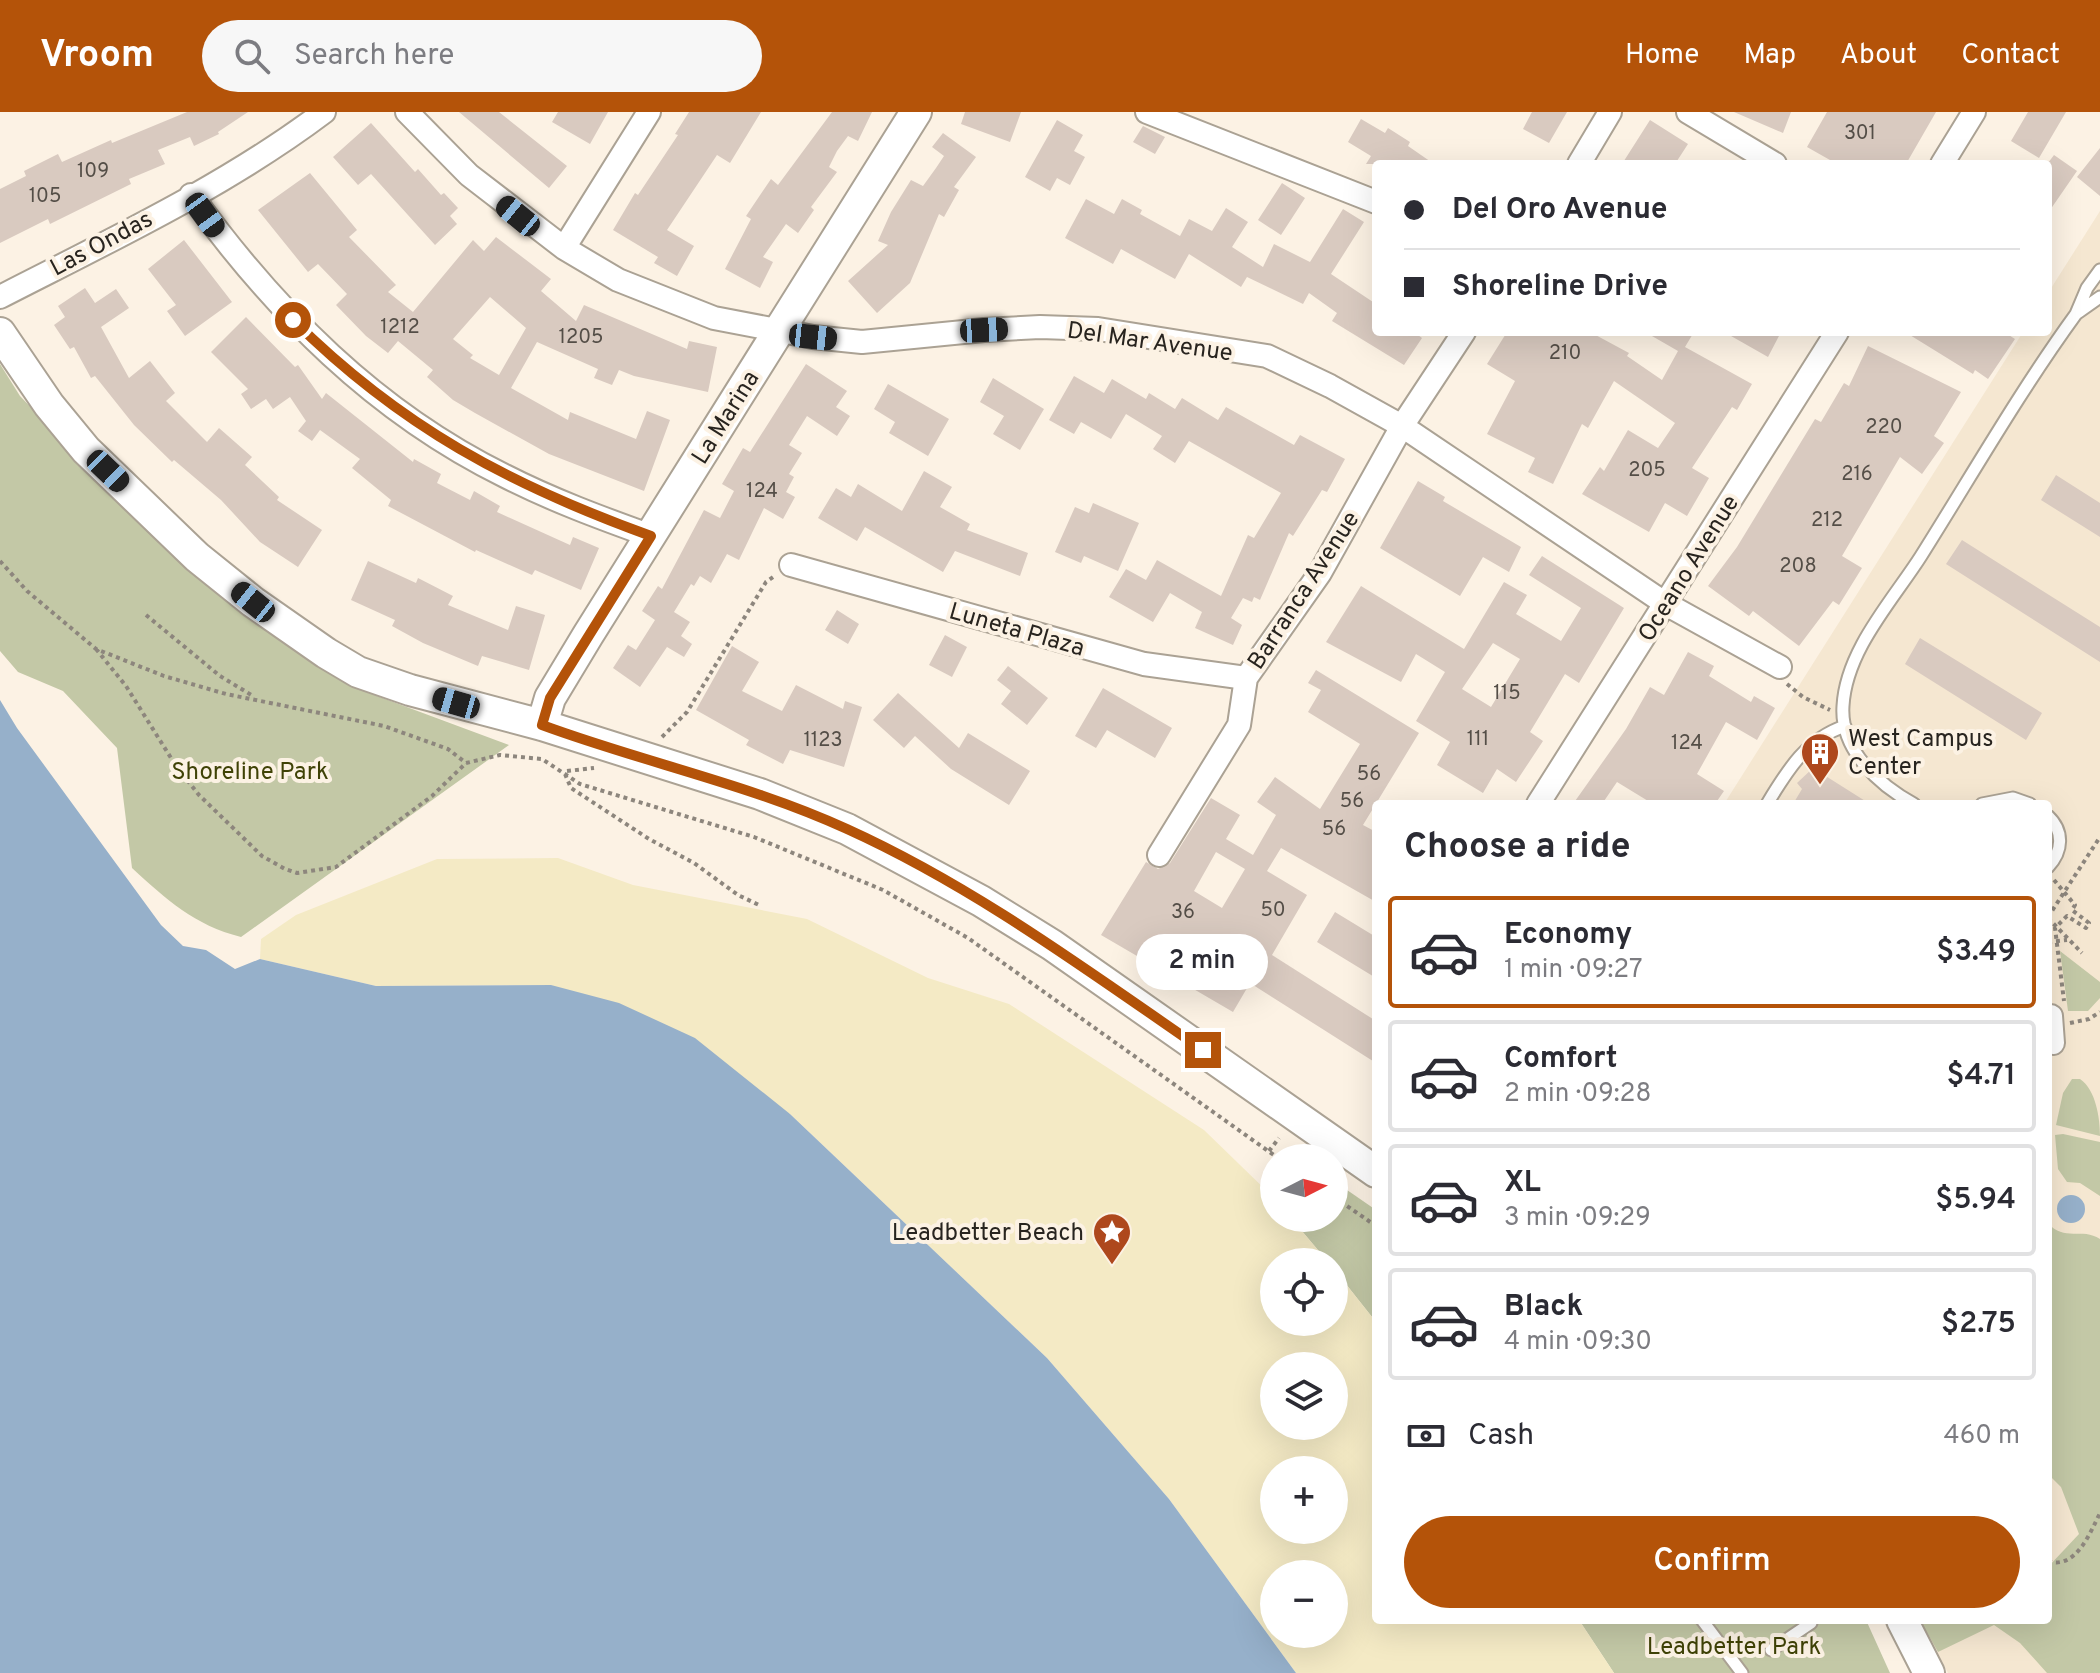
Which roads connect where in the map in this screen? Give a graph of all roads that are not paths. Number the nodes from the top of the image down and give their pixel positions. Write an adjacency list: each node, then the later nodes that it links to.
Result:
1 (324, 112): 12 (street, Las Ondas)
2 (407, 112): 14 (street, Del Mar Avenue)
3 (649, 112): 14 (street)
4 (916, 112): 19 (main road, La Marina)
5 (1147, 112): 13 (street)
6 (1610, 112): 9 (street)
7 (1688, 112): 10 (street)
8 (1974, 112): 11 (street)
9 (1581, 160)
10 (1768, 160)
11 (1944, 160)
12 (191, 195): 16 (street, Las Ondas); 24 (street)
13 (1372, 200)
14 (564, 248): 19 (street, Del Mar Avenue)
15 (2100, 270): 18 (lane)
16 (0, 297)
17 (2100, 297): 18 (lane)
18 (2076, 314): 30 (lane)
19 (779, 329): 23 (street, Del Mar Avenue); 24 (main road, La Marina)
20 (0, 333): 29 (main road)
21 (1461, 336): 23 (street, Barranca Avenue)
22 (1834, 336): 26 (street, Oceano Avenue)
23 (1402, 426): 26 (street, Del Mar Avenue); 28 (street, Barranca Avenue)
24 (651, 536): 29 (main road, La Marina)
25 (791, 565): 28 (street, Luneta Plaza)
26 (1666, 604): 27 (street, Del Mar Avenue); 31 (street, Oceano Avenue)
27 (1780, 667)
28 (1246, 678): 35 (street, Barranca Avenue)
29 (542, 725): 39 (main road)
30 (1845, 726): 32 (lane); 33 (lane)
31 (1541, 800)
32 (1769, 800)
33 (1908, 800)
34 (2052, 820): 36 (lane)
35 (1159, 855)
36 (2052, 862)
37 (2053, 1007): 38 (street)
38 (2060, 1039)
39 (1372, 1169)
40 (1705, 1624): 45 (lane)
41 (1810, 1624): 44 (lane)
42 (1887, 1624): 46 (main road)
43 (1904, 1624): 47 (main road)
44 (1771, 1650)
45 (1742, 1673)
46 (1906, 1673)
47 (1929, 1673)

